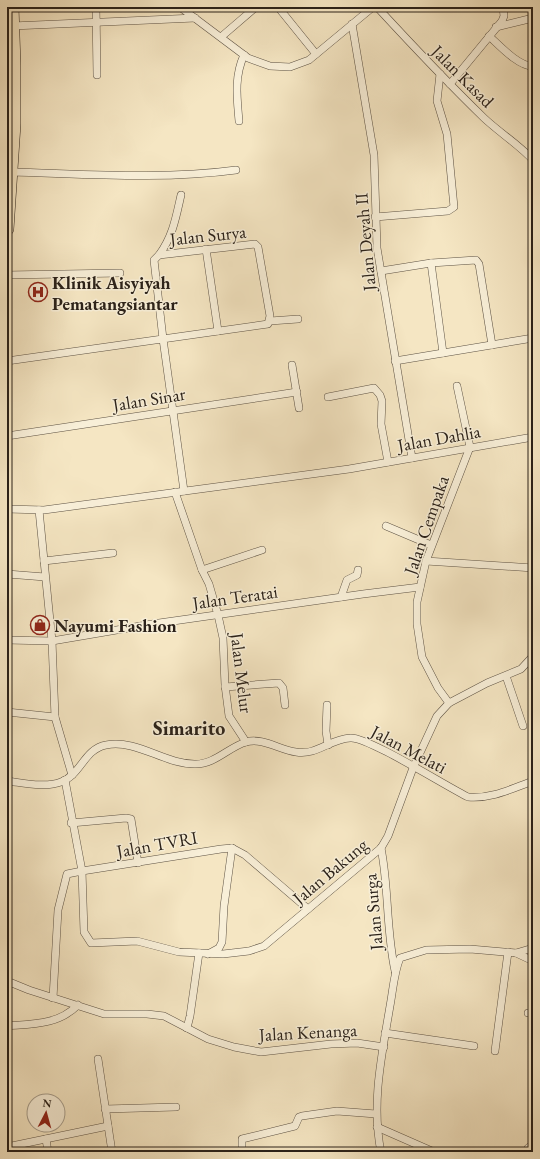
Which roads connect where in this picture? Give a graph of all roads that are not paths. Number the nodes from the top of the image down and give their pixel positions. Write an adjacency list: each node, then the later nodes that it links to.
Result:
1 (12, 7): 13 (highway)
2 (96, 7): 11 (street)
3 (180, 7): 9 (street)
4 (256, 7): 16 (street)
5 (278, 7): 17 (street)
6 (374, 7): 12 (street)
7 (377, 7): 20 (street, Jalan Kasad)
8 (503, 7): 14 (street)
9 (196, 18): 11 (street); 16 (street)
10 (533, 18): 14 (street)
11 (96, 23): 13 (street); 21 (street)
12 (352, 24): 17 (street); 29 (street, Jalan Deyah II)
13 (12, 26): 22 (highway)
14 (496, 27): 15 (street)
15 (489, 36): 19 (street); 23 (street)
16 (221, 37): 18 (street)
17 (316, 54): 18 (street)
18 (244, 55): 24 (street)
19 (533, 66)
20 (440, 74): 23 (street, Jalan Kasad); 29 (street)
21 (97, 75)
22 (11, 83): 27 (highway)
23 (450, 84): 25 (street, Jalan Kasad)
24 (239, 121)
25 (533, 160)
26 (236, 170): 27 (street)
27 (11, 172): 30 (highway)
28 (181, 195): 32 (street)
29 (375, 217): 34 (street, Jalan Deyah II)
30 (7, 229)
31 (206, 249): 32 (street, Jalan Surya); 38 (street, Jalan Surya); 39 (street)
32 (159, 255): 41 (street, Jalan Surya)
33 (431, 263): 34 (street); 42 (street); 43 (street)
34 (380, 271): 45 (street, Jalan Deyah II)
35 (120, 273): 36 (street)
36 (7, 275)
37 (298, 319): 38 (street)
38 (270, 321): 39 (street)
39 (218, 331): 41 (street)
40 (533, 338): 42 (street)
41 (163, 339): 44 (street); 51 (street)
42 (492, 345): 43 (street)
43 (443, 353): 45 (street)
44 (7, 361)
45 (395, 361): 55 (street, Jalan Deyah II)
46 (292, 365): 48 (street)
47 (458, 386): 54 (street)
48 (297, 392): 50 (street); 51 (street, Jalan Sinar)
49 (328, 397): 56 (street)
50 (299, 408)
51 (173, 411): 52 (street, Jalan Sinar); 57 (street)
52 (7, 436)
53 (533, 437): 54 (street, Jalan Dahlia)
54 (470, 447): 55 (street, Jalan Dahlia); 62 (street, Jalan Cempaka)
55 (412, 458): 56 (street, Jalan Dahlia)
56 (388, 462): 57 (street, Jalan Dahlia)
57 (184, 491): 58 (street, Jalan Dahlia)
58 (174, 492): 60 (street, Jalan Dahlia); 68 (street, Jalan Melur)
59 (7, 509): 60 (street, Jalan Dahlia)
60 (39, 510): 65 (street)
61 (386, 526): 62 (street)
62 (431, 545): 66 (street, Jalan Cempaka)
63 (262, 550): 68 (street)
64 (113, 553): 65 (street)
65 (44, 561): 71 (street)
66 (426, 562): 67 (street); 72 (street, Jalan Cempaka)
67 (533, 568)
68 (202, 570): 74 (street, Jalan Melur)
69 (358, 570): 73 (street)
70 (7, 574): 71 (street)
71 (45, 577): 76 (street)
72 (420, 587): 73 (street, Jalan Teratai); 80 (street, Jalan Cempaka)
73 (340, 597): 74 (street, Jalan Teratai)
74 (218, 615): 76 (street, Jalan Teratai); 79 (street, Jalan Melur)
75 (7, 640): 76 (street, Jalan Teratai)
76 (52, 641): 84 (street)
77 (533, 656): 78 (street)
78 (506, 676): 80 (street); 85 (street)
79 (225, 687): 81 (street); 86 (street, Jalan Melur)
80 (449, 703): 88 (street, Jalan Bakung)
81 (285, 705)
82 (327, 705): 87 (street)
83 (7, 712): 84 (street)
84 (55, 717): 89 (street)
85 (523, 726)
86 (246, 742): 87 (street, Jalan Melati); 89 (street)
87 (328, 745): 88 (street, Jalan Melati)
88 (413, 768): 92 (street, Jalan Melati); 95 (street, Jalan Bakung)
89 (72, 775): 90 (street)
90 (65, 780): 91 (street); 93 (street)
91 (7, 781)
92 (533, 781)
93 (72, 823): 96 (street); 97 (street)
94 (232, 848): 96 (street, Jalan TVRI); 98 (street); 102 (street)
95 (381, 848): 98 (street, Jalan Bakung); 104 (street, Jalan Surga)
96 (138, 863): 97 (street, Jalan TVRI)
97 (82, 871): 101 (street, Jalan Bakung); 106 (street, Jalan TVRI)
98 (308, 909): 102 (street, Jalan Bakung)
99 (533, 948): 100 (street)
100 (512, 952): 103 (street); 104 (street); 113 (street)
101 (198, 953): 102 (street, Jalan Bakung); 109 (street)
102 (208, 954)
103 (533, 961)
104 (396, 973): 110 (street)
105 (7, 981): 106 (street, Jalan Kenanga)
106 (53, 998): 107 (street, Jalan Kenanga)
107 (78, 1005): 108 (street); 109 (street, Jalan Kenanga)
108 (7, 1026)
109 (187, 1028): 111 (street, Jalan Kenanga)
110 (386, 1033): 111 (street); 112 (street)
111 (384, 1046): 117 (street)
112 (474, 1046)
113 (495, 1051)
114 (98, 1059): 116 (street)
115 (176, 1107): 116 (street)
116 (105, 1109): 118 (street)
117 (376, 1114): 119 (street); 125 (street)
118 (108, 1126): 120 (street); 124 (street)
119 (377, 1127): 126 (street); 127 (street)
120 (46, 1139): 122 (street); 123 (street)
121 (533, 1144): 128 (street)
122 (7, 1148)
123 (48, 1152)
124 (112, 1152)
125 (242, 1152)
126 (381, 1152)
127 (434, 1152)
128 (526, 1152)

